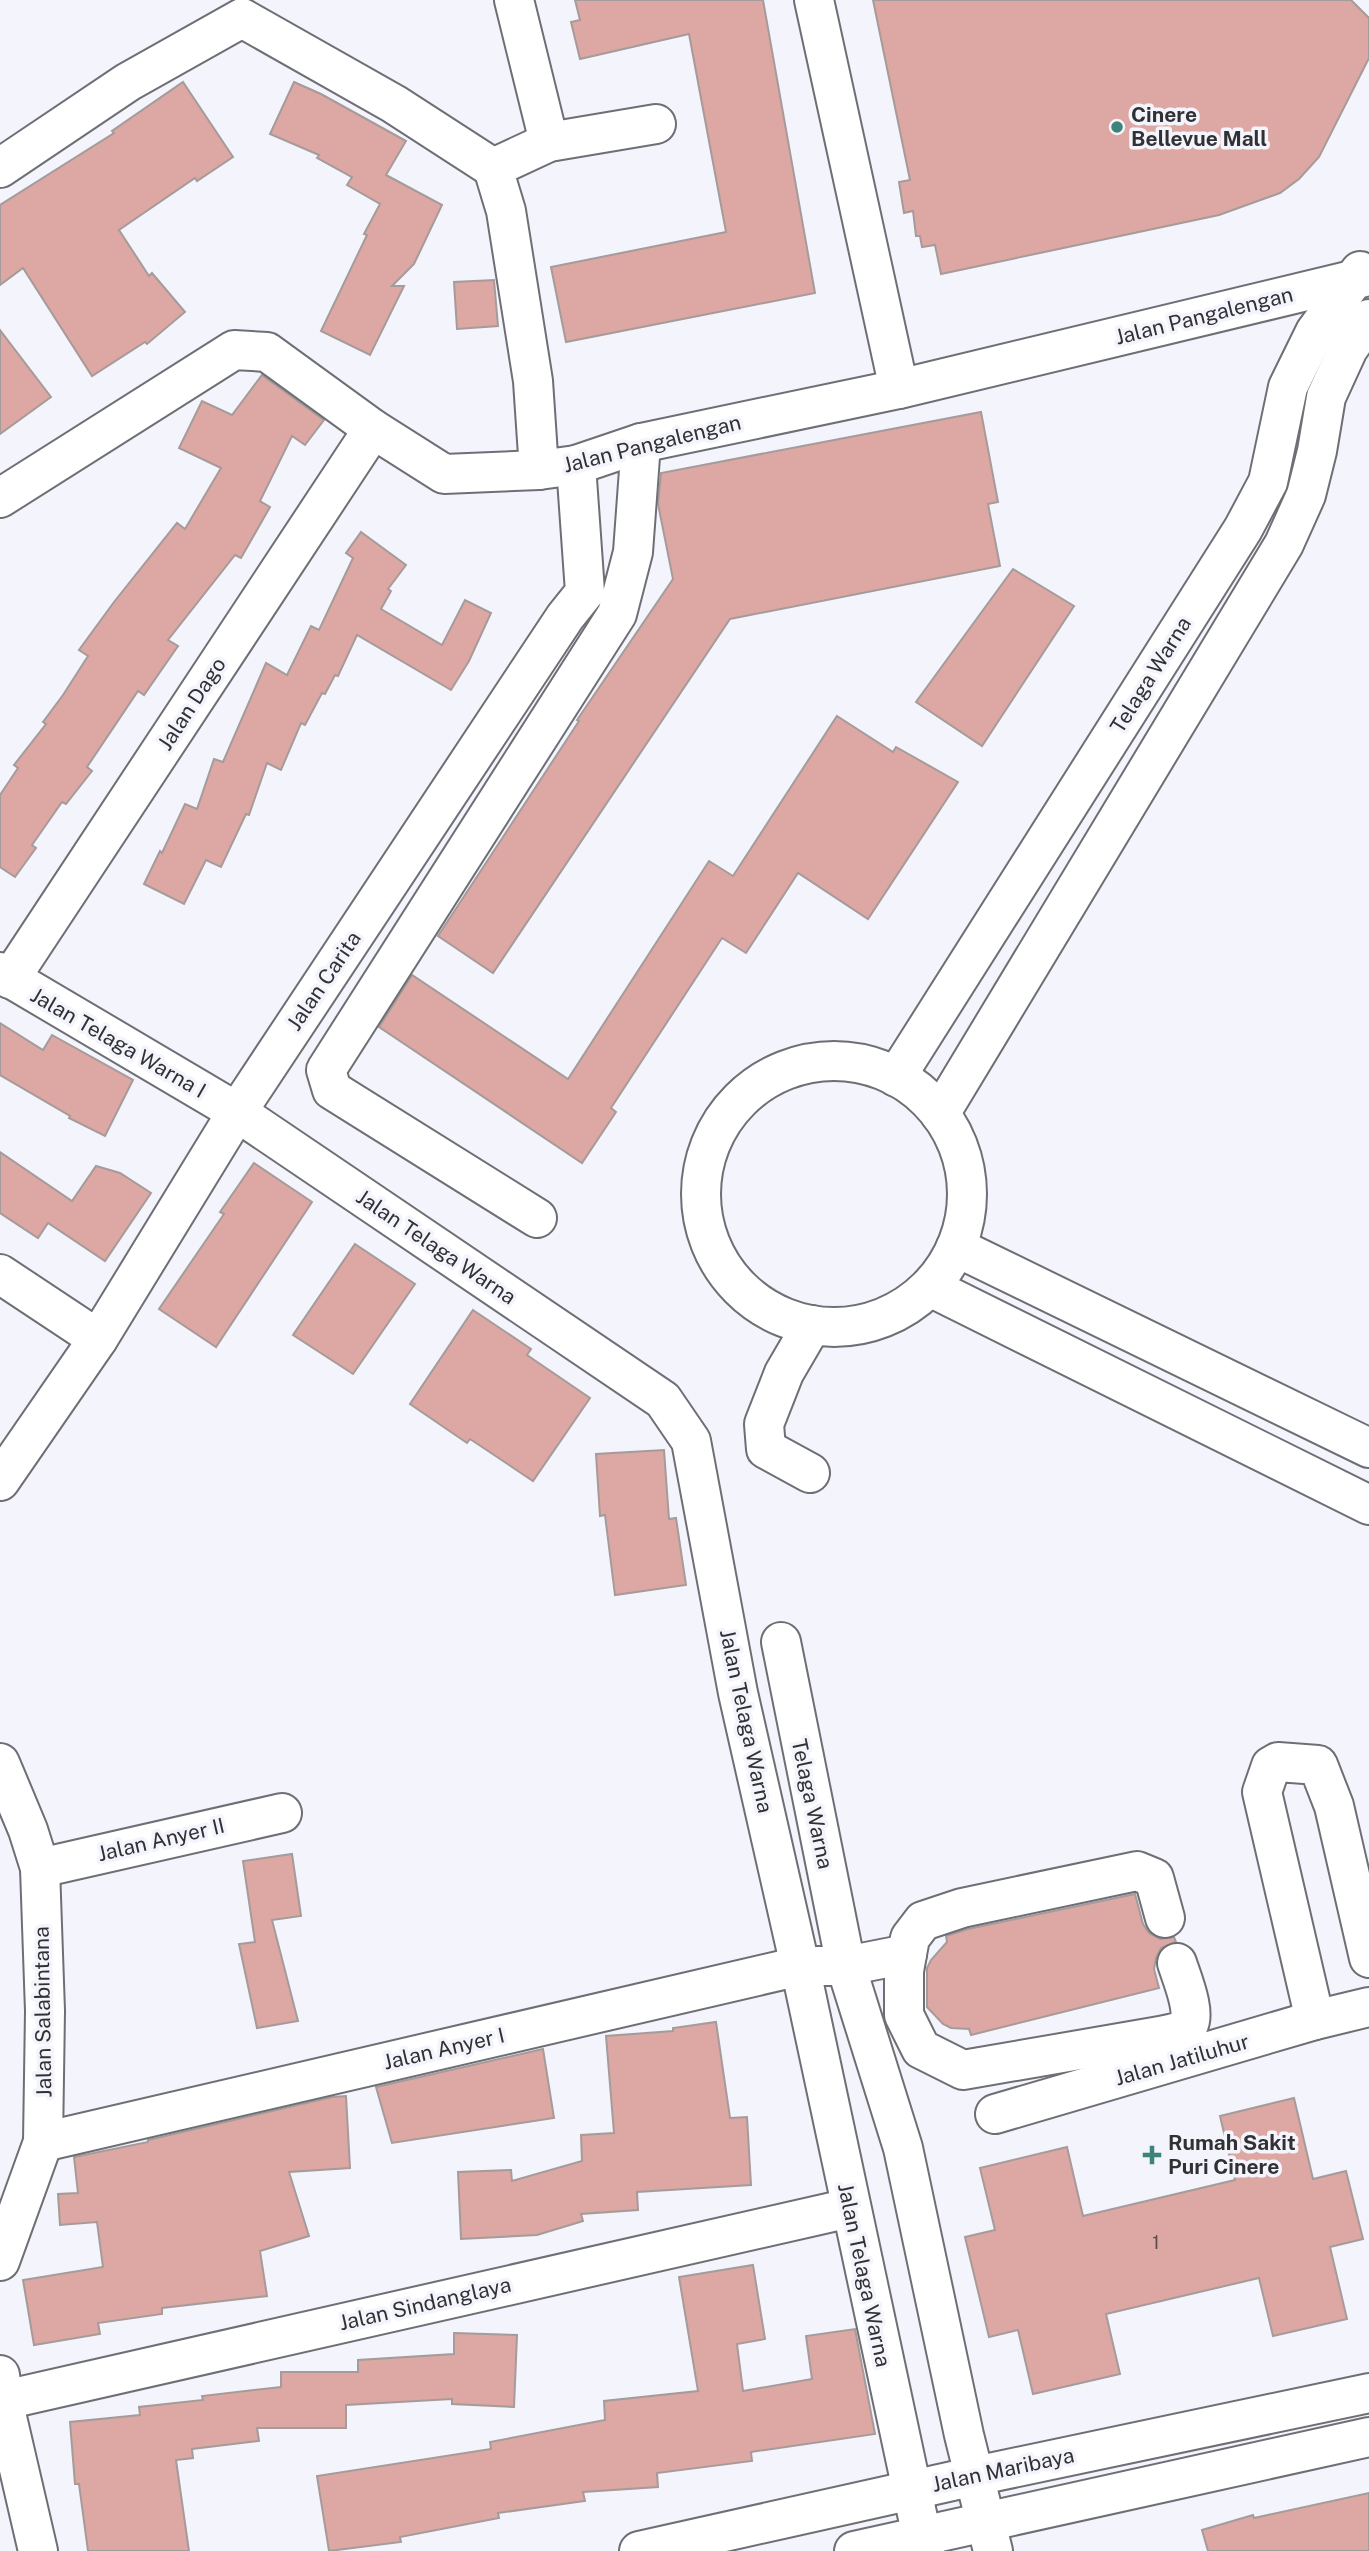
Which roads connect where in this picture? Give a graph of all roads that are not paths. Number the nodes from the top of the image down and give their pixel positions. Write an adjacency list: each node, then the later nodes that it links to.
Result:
1 (514, 0): 5 (street)
2 (814, 0): 10 (street)
3 (256, 9): 6 (street); 7 (street)
4 (656, 124): 5 (street)
5 (549, 142): 7 (street)
6 (0, 168)
7 (493, 168): 13 (street)
8 (1364, 271): 10 (street, Jalan Pangalengan); 18 (street, Telaga Warna)
9 (1369, 319): 20 (street)
10 (899, 389): 12 (street, Jalan Pangalengan)
11 (373, 429): 13 (street, Jalan Pangalengan); 14 (street, Jalan Pangalengan); 17 (street, Jalan Dago)
12 (641, 443): 13 (street, Jalan Pangalengan); 16 (street)
13 (558, 467): 15 (street)
14 (0, 498)
15 (585, 592): 16 (street); 19 (street, Jalan Carita)
16 (617, 614): 21 (street)
17 (5, 976): 19 (street, Jalan Telaga Warna I)
18 (896, 1077): 20 (street); 25 (street)
19 (237, 1112): 26 (street, Jalan Carita); 39 (street, Jalan Telaga Warna)
20 (940, 1114): 22 (street)
21 (537, 1219)
22 (956, 1247): 24 (street); 27 (street)
23 (0, 1274): 26 (street)
24 (930, 1287): 25 (street); 30 (street)
25 (812, 1325): 28 (street)
26 (98, 1339): 29 (street, Jalan Carita)
27 (1369, 1448)
28 (810, 1473)
29 (0, 1481)
30 (1369, 1505)
31 (781, 1642): 40 (street, Telaga Warna)
32 (0, 1763): 34 (street, Jalan Salabintana)
33 (282, 1813): 34 (street, Jalan Anyer II)
34 (40, 1868): 44 (street, Jalan Salabintana)
35 (1164, 1918): 36 (street)
36 (907, 1954): 38 (street); 40 (street, Jalan Anyer I)
37 (1369, 1958): 42 (street)
38 (1177, 1963)
39 (800, 1966): 40 (street, Jalan Anyer I); 44 (street, Jalan Anyer I); 45 (street, Jalan Telaga Warna)
40 (846, 1966): 50 (street)
41 (1369, 2007): 42 (street, Jalan Jatiluhur)
42 (1315, 2020): 43 (street, Jalan Jatiluhur)
43 (995, 2114)
44 (43, 2142): 46 (street, Jalan Salabintana)
45 (850, 2208): 47 (street, Jalan Sindanglaya); 51 (street, Jalan Telaga Warna)
46 (0, 2261)
47 (1, 2392): 54 (street)
48 (1369, 2393): 50 (street, Jalan Maribaya)
49 (1369, 2437): 52 (street)
50 (975, 2476): 51 (street, Jalan Maribaya); 52 (street)
51 (910, 2490): 53 (street, Jalan Telaga Warna); 55 (street, Jalan Maribaya)
52 (990, 2536): 53 (street)
53 (923, 2544): 56 (street)
54 (38, 2551)
55 (639, 2551)
56 (854, 2551)

